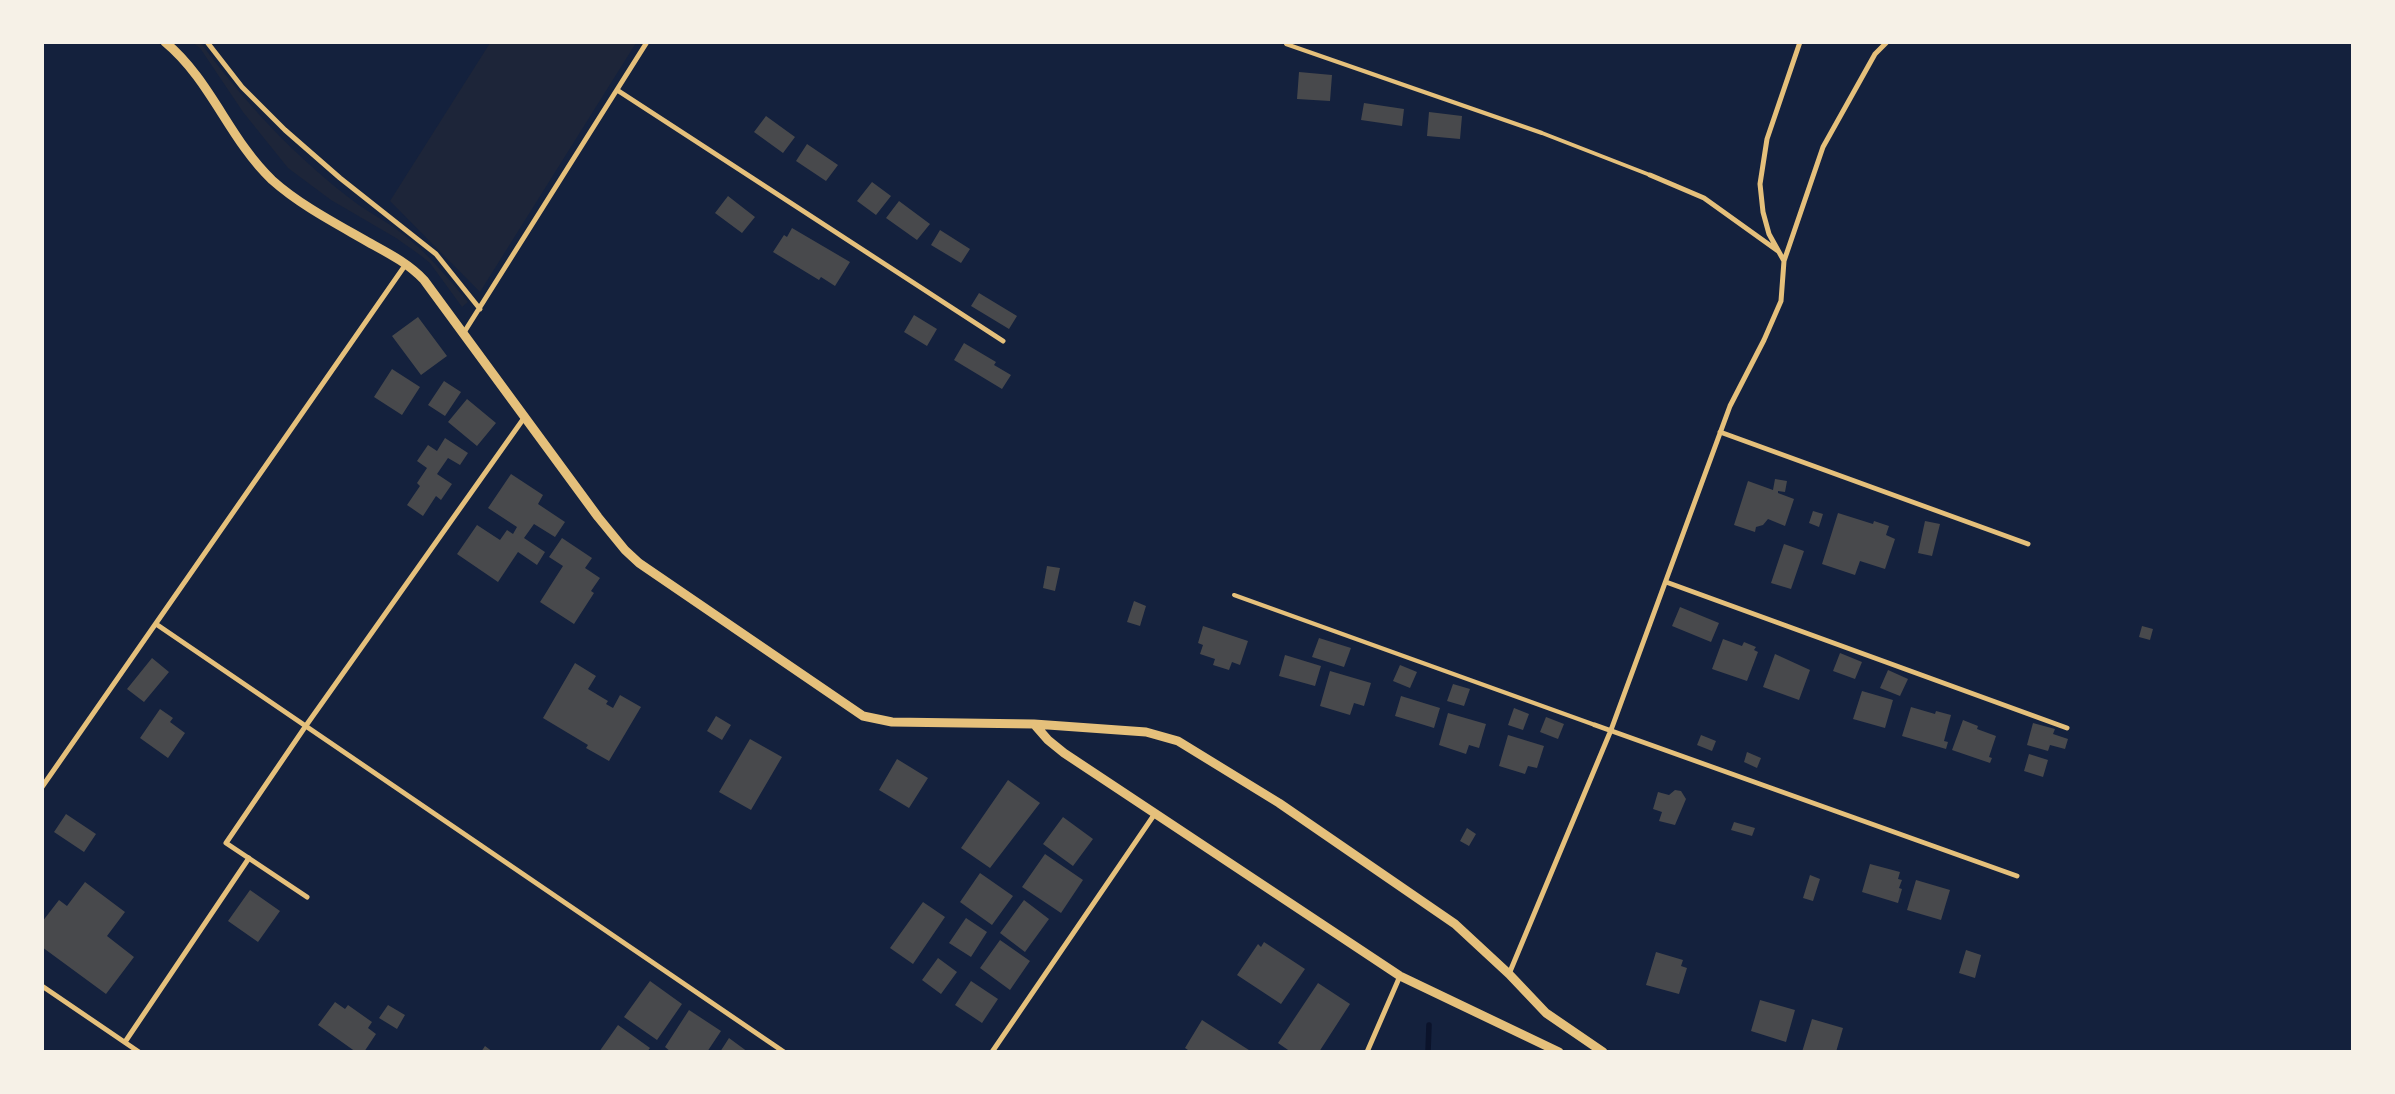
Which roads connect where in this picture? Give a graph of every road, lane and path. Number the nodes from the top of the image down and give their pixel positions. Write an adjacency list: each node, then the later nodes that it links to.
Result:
1 (165, 42): 11 (street)
2 (207, 42): 12 (street)
3 (647, 42): 7 (street)
4 (1800, 42): 9 (street)
5 (1887, 42): 10 (street)
6 (1286, 44): 8 (lane)
7 (617, 90): 12 (street); 14 (street)
8 (1650, 175): 9 (street)
9 (1780, 253): 10 (street)
10 (1784, 261): 16 (street)
11 (406, 264): 13 (street); 20 (street)
12 (480, 308): 13 (street)
13 (463, 334): 15 (street)
14 (1003, 341)
15 (524, 418): 21 (street); 23 (street)
16 (1720, 432): 17 (street); 18 (street)
17 (2028, 544)
18 (1666, 582): 24 (street); 25 (street)
19 (1234, 595): 22 (lane)
20 (156, 624): 23 (street); 26 (street)
21 (1034, 724): 27 (street); 31 (street)
22 (1596, 725): 25 (street)
23 (304, 727): 28 (street); 36 (street)
24 (2067, 728)
25 (1611, 730): 29 (street); 31 (street)
26 (42, 787)
27 (1154, 814): 32 (street); 37 (street)
28 (249, 858): 30 (street); 34 (street)
29 (2017, 876)
30 (308, 897)
31 (1509, 974): 40 (street)
32 (1400, 976): 38 (street); 39 (street)
33 (42, 986): 34 (street)
34 (125, 1042): 35 (street)
35 (139, 1052)
36 (784, 1052)
37 (992, 1052)
38 (1367, 1052)
39 (1559, 1052)
40 (1603, 1052)

